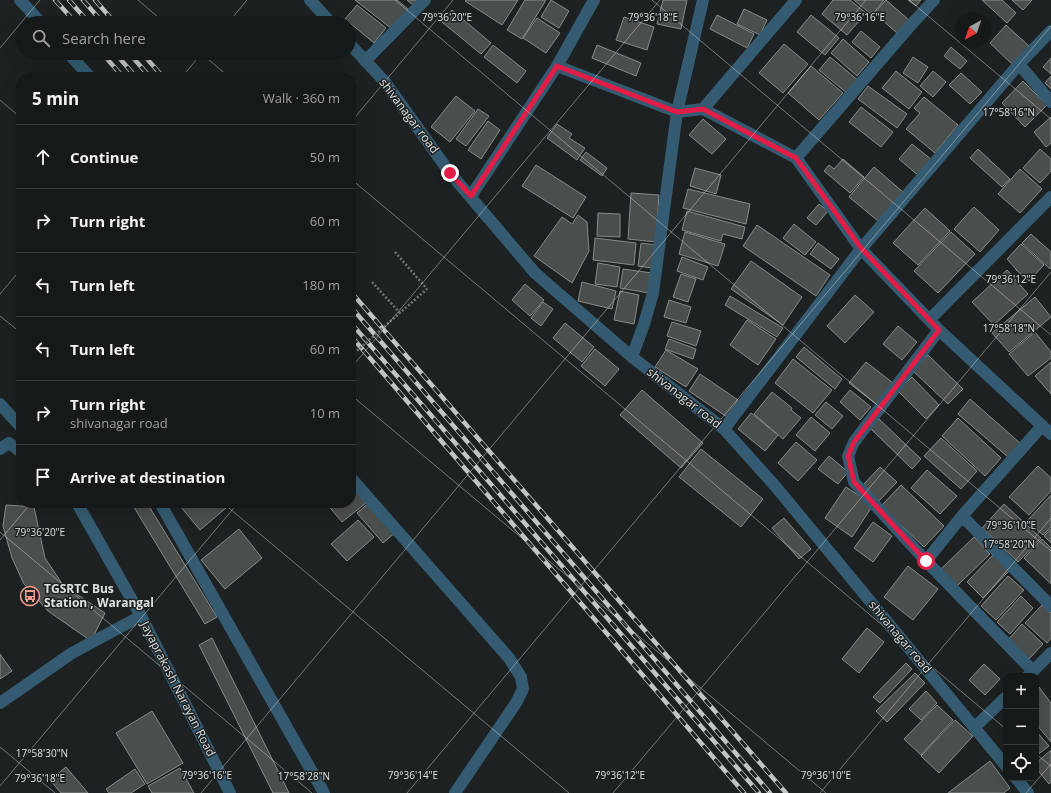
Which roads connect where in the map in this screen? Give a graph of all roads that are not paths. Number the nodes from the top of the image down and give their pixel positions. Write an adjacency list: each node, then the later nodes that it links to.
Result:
1 (20, 0): 8 (street)
2 (310, 0): 9 (street)
3 (425, 0): 13 (street)
4 (594, 0): 15 (street)
5 (704, 0): 19 (street)
6 (796, 0): 18 (street)
7 (934, 0): 20 (street)
8 (35, 16)
9 (325, 16)
10 (1051, 31): 14 (street)
11 (356, 51): 13 (street, shivanagar road)
12 (74, 60): 16 (street)
13 (365, 61): 21 (street, shivanagar road)
14 (1019, 64): 17 (street); 23 (street)
15 (557, 66): 19 (street); 21 (street)
16 (85, 72)
17 (1051, 102)
18 (703, 109): 19 (street); 20 (street)
19 (677, 112): 26 (street)
20 (796, 158): 23 (street)
21 (471, 196): 26 (street, shivanagar road)
22 (1051, 198): 24 (street)
23 (861, 248): 24 (street); 30 (street)
24 (929, 320): 25 (street)
25 (939, 330): 29 (street); 38 (street)
26 (632, 357): 30 (street, shivanagar road)
27 (0, 404): 28 (street)
28 (16, 421)
29 (1042, 426): 31 (street); 37 (street)
30 (724, 429): 46 (street, shivanagar road)
31 (1051, 434)
32 (16, 448): 33 (street)
33 (0, 449)
34 (356, 484): 51 (street)
35 (79, 508): 40 (street, Jayaprakash Narayan Road)
36 (163, 508): 50 (street)
37 (962, 516): 38 (street); 39 (street)
38 (926, 561): 42 (street)
39 (1051, 606)
40 (141, 616): 45 (street); 49 (street, Jayaprakash Narayan Road)
41 (1051, 653): 43 (street)
42 (1029, 673)
43 (1031, 673)
44 (1003, 700): 46 (street)
45 (0, 703)
46 (975, 727): 47 (street, shivanagar road)
47 (1003, 762)
48 (1018, 781): 52 (street)
49 (230, 793)
50 (324, 793)
51 (455, 793)
52 (1028, 793)

